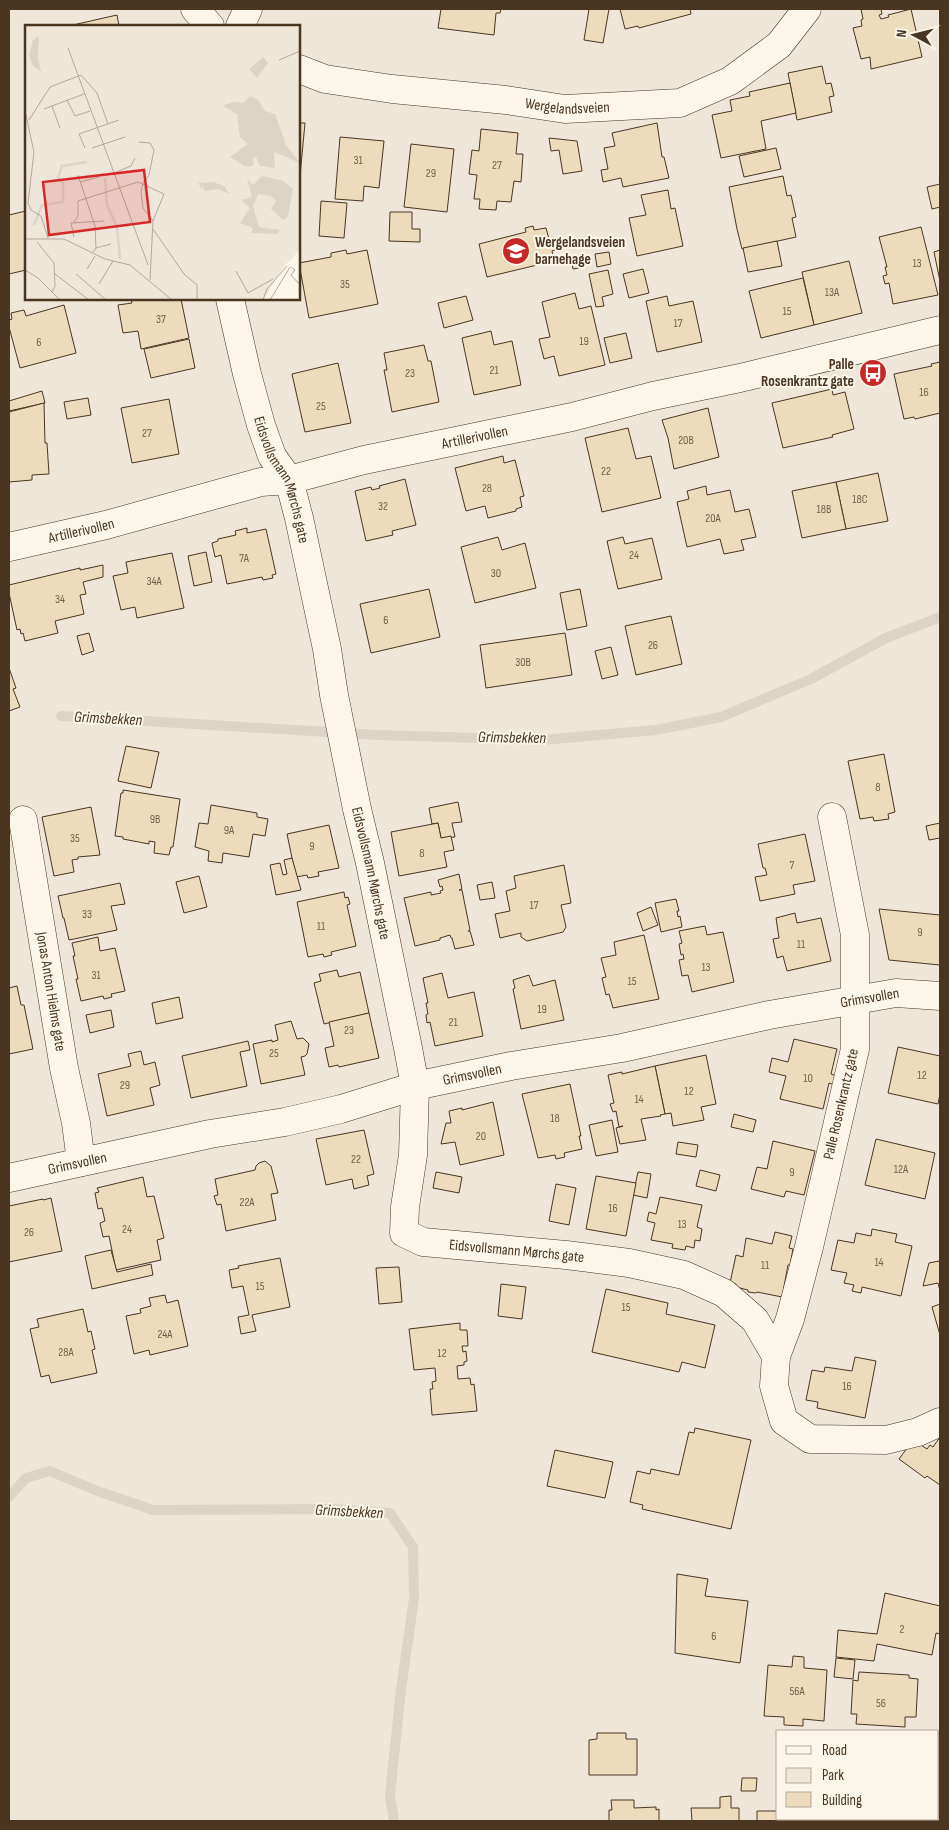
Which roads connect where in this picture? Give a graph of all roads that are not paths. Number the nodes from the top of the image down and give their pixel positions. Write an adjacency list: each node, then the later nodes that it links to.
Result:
1 (195, 9): 4 (street)
2 (248, 9): 5 (street)
3 (807, 9): 6 (street, Wergelandsveien)
4 (209, 25)
5 (240, 25)
6 (300, 69)
7 (230, 300): 9 (street, Eidsvollsmann Mørchs gate)
8 (940, 330): 9 (street, Artillerivollen)
9 (290, 480): 10 (street, Artillerivollen); 15 (street, Eidsvollsmann Mørchs gate)
10 (9, 547)
11 (832, 817): 14 (street, Palle Rosenkrantz gate)
12 (23, 820): 16 (street, Jonas Anton Hielms gate)
13 (940, 996): 14 (street, Grimsvollen)
14 (856, 1000): 15 (street, Grimsvollen); 18 (street, Palle Rosenkrantz gate)
15 (415, 1086): 16 (street, Grimsvollen); 18 (street, Eidsvollsmann Mørchs gate)
16 (81, 1162): 17 (street, Grimsvollen)
17 (9, 1178)
18 (776, 1356): 19 (street, Palle Rosenkrantz gate)
19 (940, 1422)

